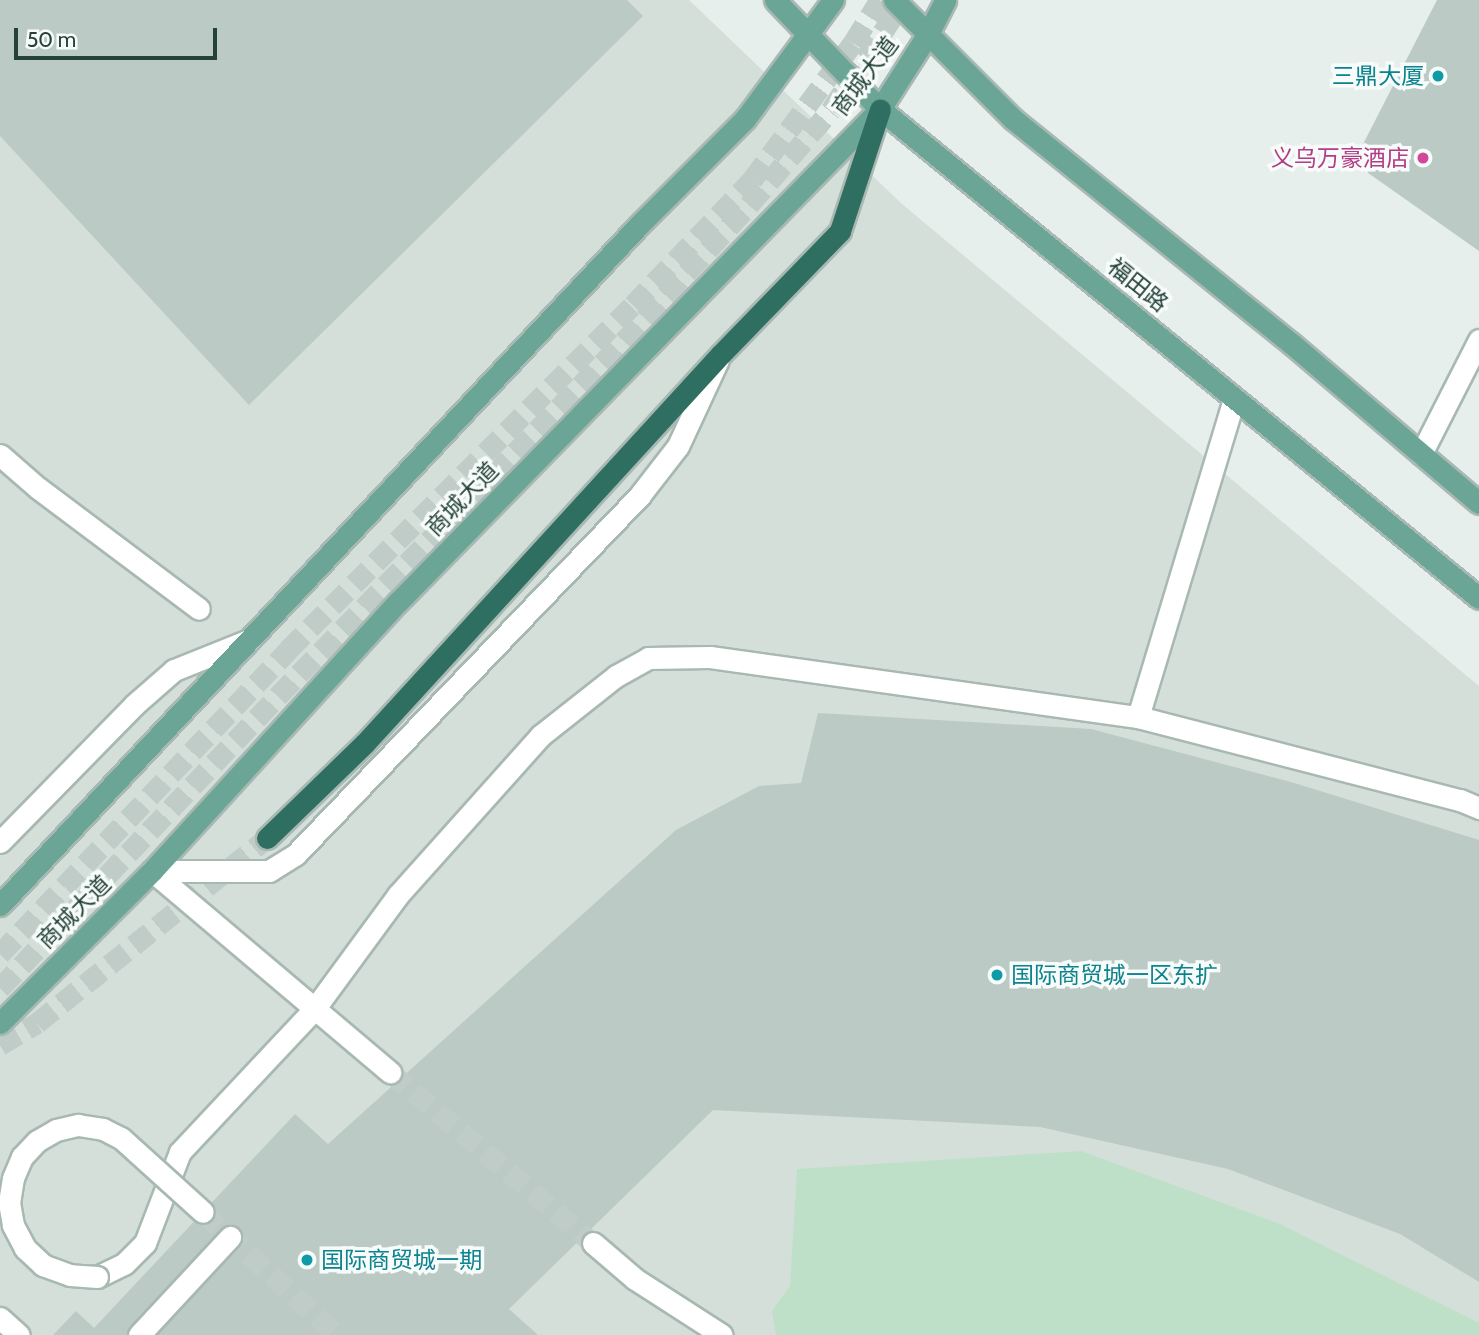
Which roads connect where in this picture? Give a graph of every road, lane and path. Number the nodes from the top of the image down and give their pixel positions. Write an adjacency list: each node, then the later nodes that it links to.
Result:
1 (775, 0): 5 (main road, 福田路)
2 (833, 0): 5 (main road)
3 (894, 0): 6 (main road)
4 (945, 0): 6 (main road, 商城大道)
5 (807, 34): 7 (main road, 福田路); 16 (main road)
6 (928, 34): 7 (main road, 商城大道); 11 (main road)
7 (880, 108): 9 (highway); 10 (main road, 福田路); 21 (main road, 商城大道)
8 (1479, 340): 11 (street)
9 (721, 354): 19 (highway); 21 (street)
10 (1234, 398): 14 (main road, 福田路); 17 (street)
11 (1421, 454): 13 (main road)
12 (0, 455): 15 (street)
13 (1479, 503)
14 (1479, 598)
15 (199, 609)
16 (249, 640): 20 (street); 22 (main road)
17 (1138, 717): 18 (street); 23 (street)
18 (1479, 808)
19 (267, 838)
20 (0, 842)
21 (152, 871): 23 (street); 24 (main road, 商城大道)
22 (0, 905)
23 (315, 1008): 25 (street); 26 (street, bridge)
24 (0, 1023)
25 (390, 1072)
26 (203, 1212)
27 (230, 1237): 31 (street)
28 (593, 1243): 32 (street)
29 (0, 1318): 30 (street)
30 (19, 1335)
31 (138, 1335)
32 (722, 1335)

